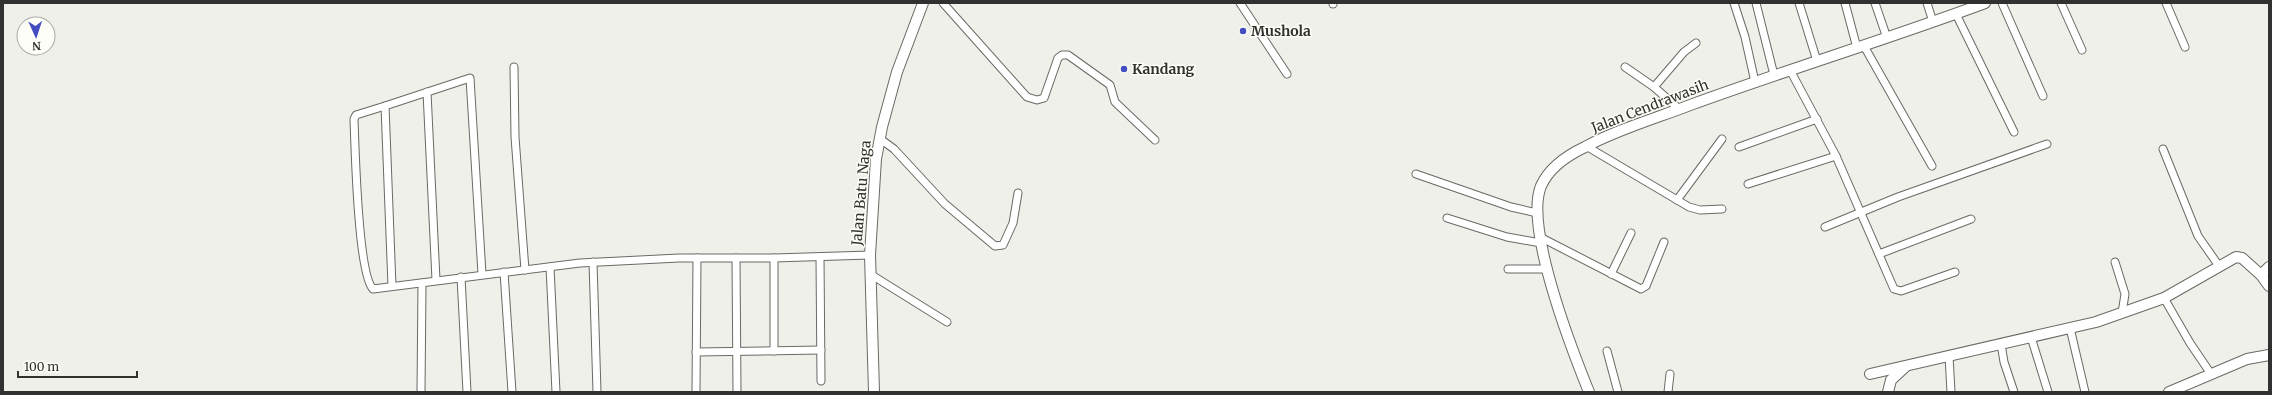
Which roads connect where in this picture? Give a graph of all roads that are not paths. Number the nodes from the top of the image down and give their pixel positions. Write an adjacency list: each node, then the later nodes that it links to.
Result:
1 (923, 3): 35 (street, Jalan Batu Naga)
2 (943, 3): 37 (street)
3 (1240, 3): 25 (street)
4 (1734, 3): 27 (street)
5 (1756, 3): 26 (street)
6 (1799, 3): 21 (street)
7 (1845, 3): 18 (street)
8 (1875, 3): 16 (street)
9 (1927, 3): 15 (street)
10 (1985, 3): 14 (street, Jalan Cendrawasih)
11 (2002, 3): 30 (street)
12 (2061, 3): 20 (street)
13 (2166, 3): 19 (street)
14 (1956, 14): 15 (street, Jalan Cendrawasih); 34 (street)
15 (1933, 22): 16 (street, Jalan Cendrawasih)
16 (1887, 38): 18 (street, Jalan Cendrawasih)
17 (1696, 43): 28 (street)
18 (1860, 47): 21 (street, Jalan Cendrawasih); 43 (street)
19 (2185, 47)
20 (2082, 50)
21 (1817, 61): 24 (street, Jalan Cendrawasih)
22 (514, 67): 70 (street)
23 (1625, 67): 28 (street)
24 (1790, 70): 26 (street, Jalan Cendrawasih); 33 (street)
25 (1287, 74)
26 (1774, 75): 27 (street, Jalan Cendrawasih)
27 (1755, 82): 32 (street, Jalan Cendrawasih)
28 (1654, 87): 32 (street)
29 (427, 92): 31 (street); 73 (street); 78 (street)
30 (2043, 96)
31 (385, 106): 80 (street); 80 (street)
32 (1679, 110): 39 (street, Jalan Cendrawasih)
33 (1818, 119): 40 (street); 42 (street)
34 (2014, 132)
35 (879, 138): 46 (street); 58 (street, Jalan Batu Naga)
36 (1722, 139): 47 (street)
37 (1155, 140)
38 (2047, 144): 50 (street)
39 (1586, 146): 47 (street); 49 (street, Jalan Cendrawasih)
40 (1739, 147)
41 (2163, 150): 65 (street)
42 (1836, 156): 45 (street); 50 (street)
43 (1932, 166)
44 (1416, 174): 49 (street)
45 (1748, 184)
46 (1018, 192)
47 (1677, 200): 48 (street)
48 (1722, 209)
49 (1537, 213): 55 (street, Jalan Cendrawasih)
50 (1861, 213): 53 (street); 57 (street)
51 (1447, 218): 55 (street)
52 (1971, 219): 57 (street)
53 (1825, 227)
54 (1630, 233): 75 (street)
55 (1541, 240): 69 (street, Jalan Cendrawasih); 75 (street)
56 (1664, 242): 75 (street)
57 (1879, 254): 72 (street)
58 (870, 255): 59 (street); 74 (street, Jalan Batu Naga)
59 (820, 257): 62 (street); 88 (street)
60 (697, 258): 61 (street); 63 (street); 91 (street)
61 (736, 258): 62 (street); 92 (street)
62 (774, 258): 89 (street)
63 (593, 262): 66 (street); 104 (street)
64 (2115, 262): 83 (street)
65 (2219, 266): 76 (street); 82 (street)
66 (550, 267): 70 (street); 103 (street)
67 (2269, 267): 76 (street)
68 (1508, 268): 69 (street)
69 (1548, 269): 108 (street, Jalan Cendrawasih)
70 (526, 270): 71 (street)
71 (504, 272): 73 (street); 102 (street)
72 (1955, 272)
73 (482, 274): 77 (street)
74 (870, 274): 84 (street); 107 (street, Jalan Batu Naga)
75 (1611, 274)
76 (2261, 275): 81 (street)
77 (461, 277): 78 (street); 101 (street)
78 (436, 280): 79 (street)
79 (422, 283): 80 (street); 100 (street)
80 (392, 286)
81 (2269, 286)
82 (2164, 298): 83 (street); 98 (street)
83 (2122, 313): 85 (street)
84 (947, 322)
85 (2070, 328): 86 (street); 115 (street)
86 (2031, 337): 87 (street); 114 (street)
87 (2001, 344): 94 (street); 113 (street)
88 (821, 350): 89 (street); 99 (street)
89 (774, 351): 92 (street)
90 (1607, 351): 109 (street)
91 (696, 352): 92 (street); 105 (street)
92 (736, 352): 106 (street)
93 (2269, 355): 98 (street)
94 (1948, 356): 95 (street); 112 (street)
95 (1907, 366): 97 (street); 111 (street)
96 (1670, 374): 110 (street)
97 (1870, 374)
98 (2211, 374): 116 (street)
99 (821, 381)
100 (421, 392)
101 (467, 392)
102 (512, 392)
103 (556, 392)
104 (597, 392)
105 (696, 392)
106 (737, 392)
107 (874, 392)
108 (1589, 392)
109 (1618, 392)
110 (1668, 392)
111 (1888, 392)
112 (1951, 392)
113 (2014, 392)
114 (2048, 392)
115 (2085, 392)
116 (2169, 392)

